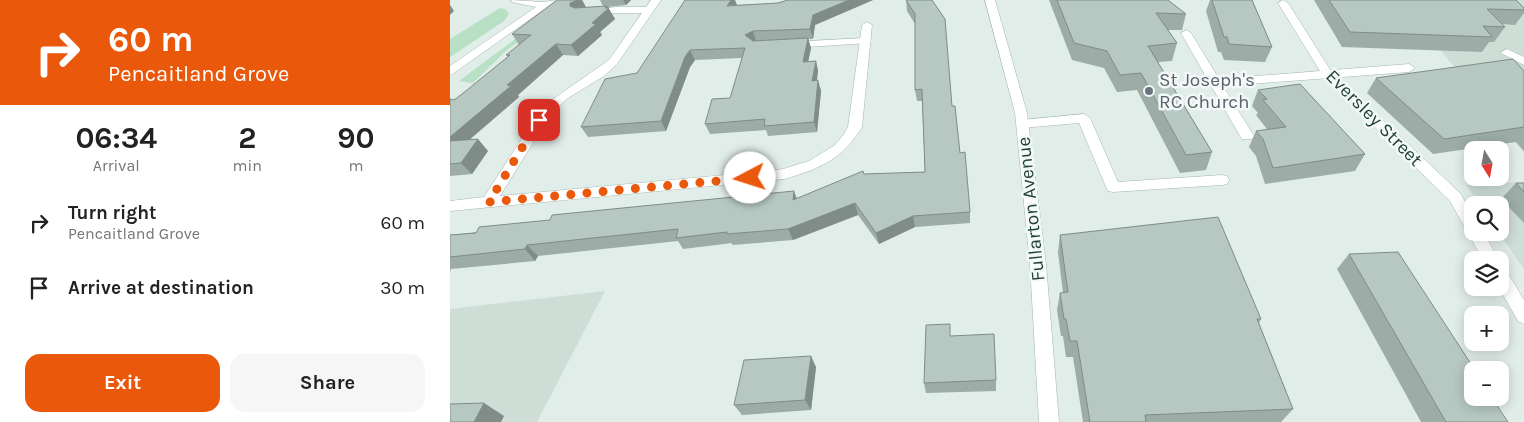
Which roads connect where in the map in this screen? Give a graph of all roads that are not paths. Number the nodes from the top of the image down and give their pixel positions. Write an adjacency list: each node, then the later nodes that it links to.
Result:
1 (516, 0): 3 (street)
2 (990, 0): 17 (street, Fullarton Avenue)
3 (548, 3): 14 (street)
4 (1283, 3): 15 (street, Eversley Street)
5 (652, 5): 6 (street); 20 (street)
6 (582, 14)
7 (867, 25): 9 (street)
8 (1186, 33): 16 (street)
9 (866, 42): 10 (street); 20 (street)
10 (776, 45)
11 (1506, 52): 12 (street)
12 (1524, 62)
13 (1408, 68): 15 (street)
14 (450, 71)
15 (1326, 74): 16 (street); 22 (street, Eversley Street)
16 (1216, 83): 18 (street)
17 (1022, 124): 19 (street); 25 (street, Fullarton Avenue)
18 (1247, 136)
19 (1222, 180)
20 (489, 202): 21 (street)
21 (450, 206)
22 (1464, 213)
23 (1509, 290): 24 (street)
24 (1524, 316)
25 (1049, 422)

